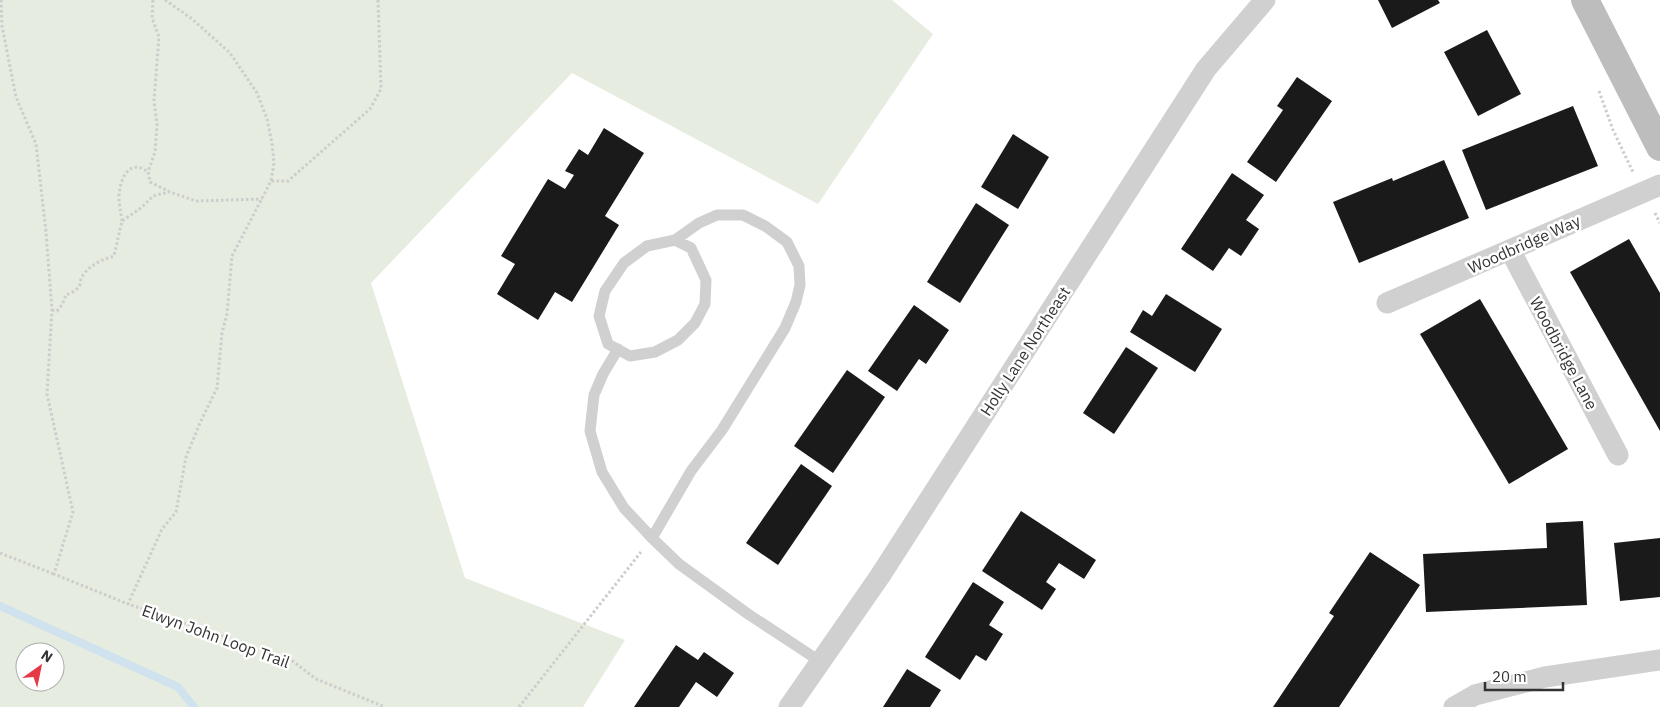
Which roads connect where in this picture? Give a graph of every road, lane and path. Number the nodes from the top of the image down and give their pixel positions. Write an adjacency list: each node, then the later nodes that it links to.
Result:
1 (1, 0): 19 (path)
2 (153, 0): 9 (path)
3 (164, 0): 10 (path)
4 (378, 0): 10 (path)
5 (1265, 0): 27 (street, Holly Lane Northeast)
6 (1585, 0): 8 (main road)
7 (1598, 88): 11 (path)
8 (1657, 132)
9 (148, 172): 12 (path); 14 (path)
10 (271, 181): 13 (path, Elwyn John Loop Trail)
11 (1652, 188): 15 (path); 17 (street, Woodbridge Way)
12 (170, 192): 13 (path); 14 (path)
13 (262, 199): 25 (path, Elwyn John Loop Trail)
14 (122, 221): 19 (path)
15 (1660, 223)
16 (676, 240): 20 (lane); 20 (lane); 22 (lane)
17 (1510, 250): 18 (street, Woodbridge Way); 21 (street, Woodbridge Lane)
18 (1388, 303)
19 (52, 310): 24 (path)
20 (618, 349): 22 (lane)
21 (1618, 456)
22 (652, 538): 27 (lane); 29 (path)
23 (0, 553): 24 (path)
24 (54, 574): 25 (path)
25 (128, 604): 28 (path, Elwyn John Loop Trail)
26 (1660, 660): 31 (street)
27 (821, 662): 30 (street, Holly Lane Northeast)
28 (385, 707)
29 (519, 707)
30 (790, 707)
31 (1454, 707)

